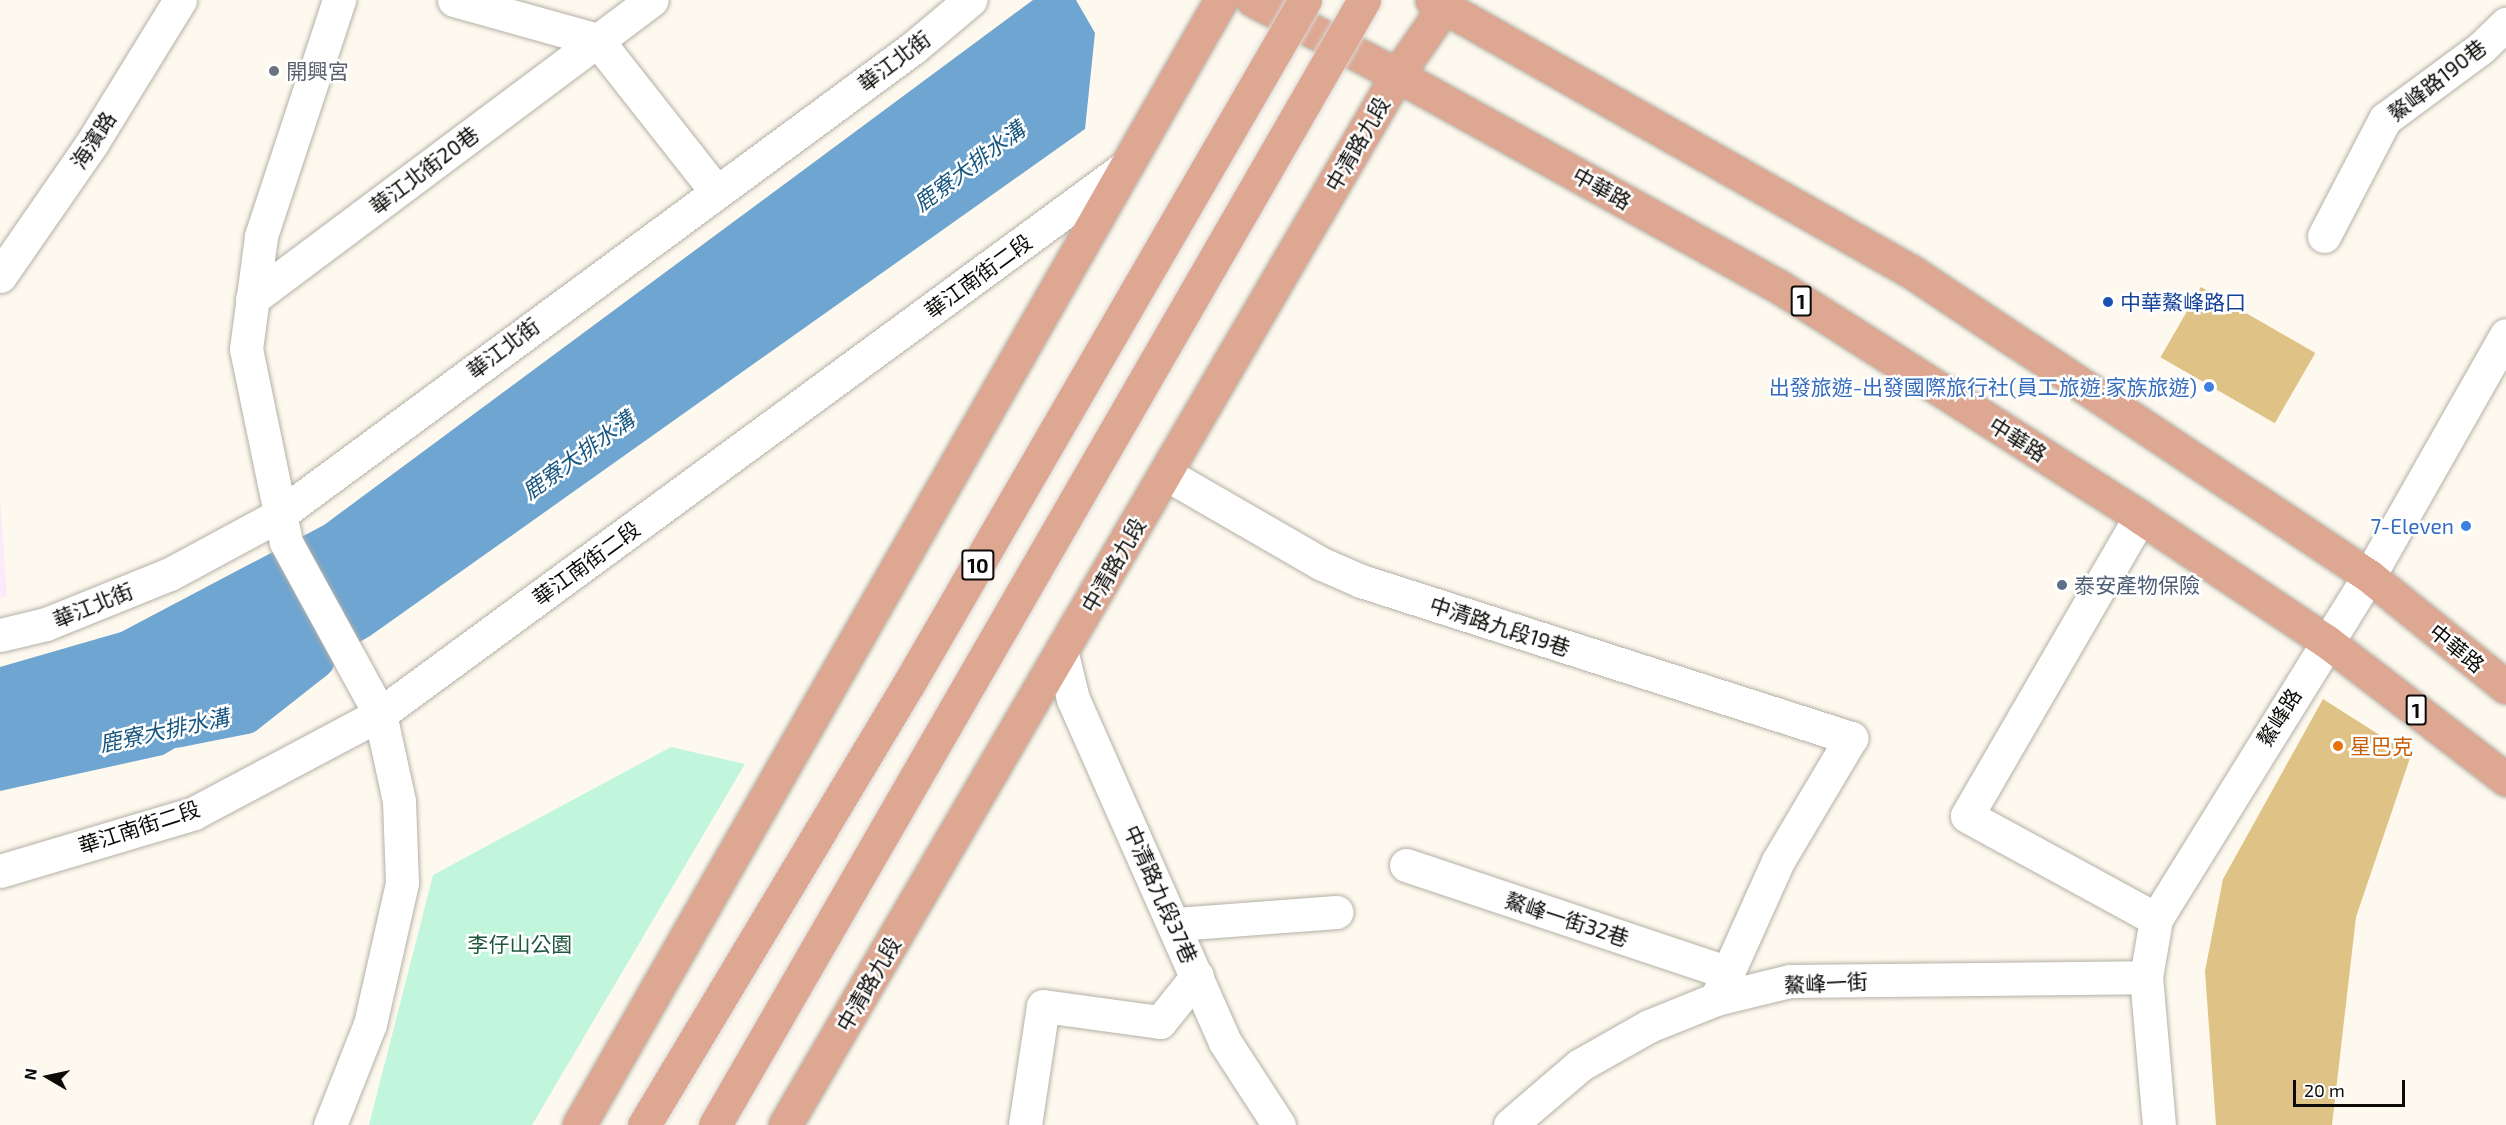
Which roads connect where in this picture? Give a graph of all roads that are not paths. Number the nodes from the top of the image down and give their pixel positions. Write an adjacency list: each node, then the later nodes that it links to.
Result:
1 (180, 0): 17 (street, 海濱路)
2 (339, 0): 18 (street)
3 (454, 0): 12 (street)
4 (652, 0): 12 (street, 華江北街20巷)
5 (970, 0): 15 (street, 華江北街)
6 (1221, 0): 14 (main road)
7 (1253, 0): 13 (main road, 中華路 / 1)
8 (1305, 0): 40 (main road, 10, bridge)
9 (1364, 0): 41 (main road, 10, bridge)
10 (1441, 2): 13 (main road, 中清路九段); 23 (main road, 中華路)
11 (2506, 24): 16 (street, 鰲峰路190巷)
12 (597, 40): 15 (street); 18 (street, 華江北街20巷)
13 (1397, 75): 20 (main road, 中清路九段); 21 (main road, 中華路 / 1)
14 (1124, 168): 28 (street, 華江南街二段); 39 (main road)
15 (716, 190): 22 (street, 華江北街)
16 (2324, 236)
17 (0, 276)
18 (252, 299): 22 (street)
19 (2506, 335): 23 (street, 鰲峰路)
20 (1166, 474): 26 (main road, 中清路九段); 37 (street, 中清路九段19巷)
21 (2140, 517): 25 (main road, 中華路 / 1); 33 (street)
22 (282, 529): 24 (street, 華江北街); 28 (street)
23 (2369, 576): 25 (street, 鰲峰路); 27 (main road, 中華路)
24 (0, 635)
25 (2326, 641): 29 (main road, 中華路 / 1); 33 (street, 鰲峰路)
26 (1062, 654): 34 (street, 中清路九段37巷); 42 (main road, 中清路九段)
27 (2506, 687)
28 (380, 714): 31 (street, 華江南街二段); 38 (street)
29 (2506, 779)
30 (1406, 865): 37 (street, 鰲峰一街32巷)
31 (0, 871)
32 (1337, 912): 34 (street)
33 (2156, 919): 36 (street, 鰲峰路)
34 (1176, 924): 35 (street, 中清路九段37巷)
35 (1197, 976): 43 (street); 44 (street, 中清路九段37巷)
36 (2146, 977): 37 (street, 鰲峰一街); 46 (street, 鰲峰路)
37 (1722, 986): 45 (street, 鰲峰一街)
38 (330, 1125)
39 (579, 1125)
40 (644, 1125)
41 (715, 1125)
42 (785, 1125)
43 (1025, 1125)
44 (1278, 1125)
45 (1510, 1125)
46 (2159, 1125)

